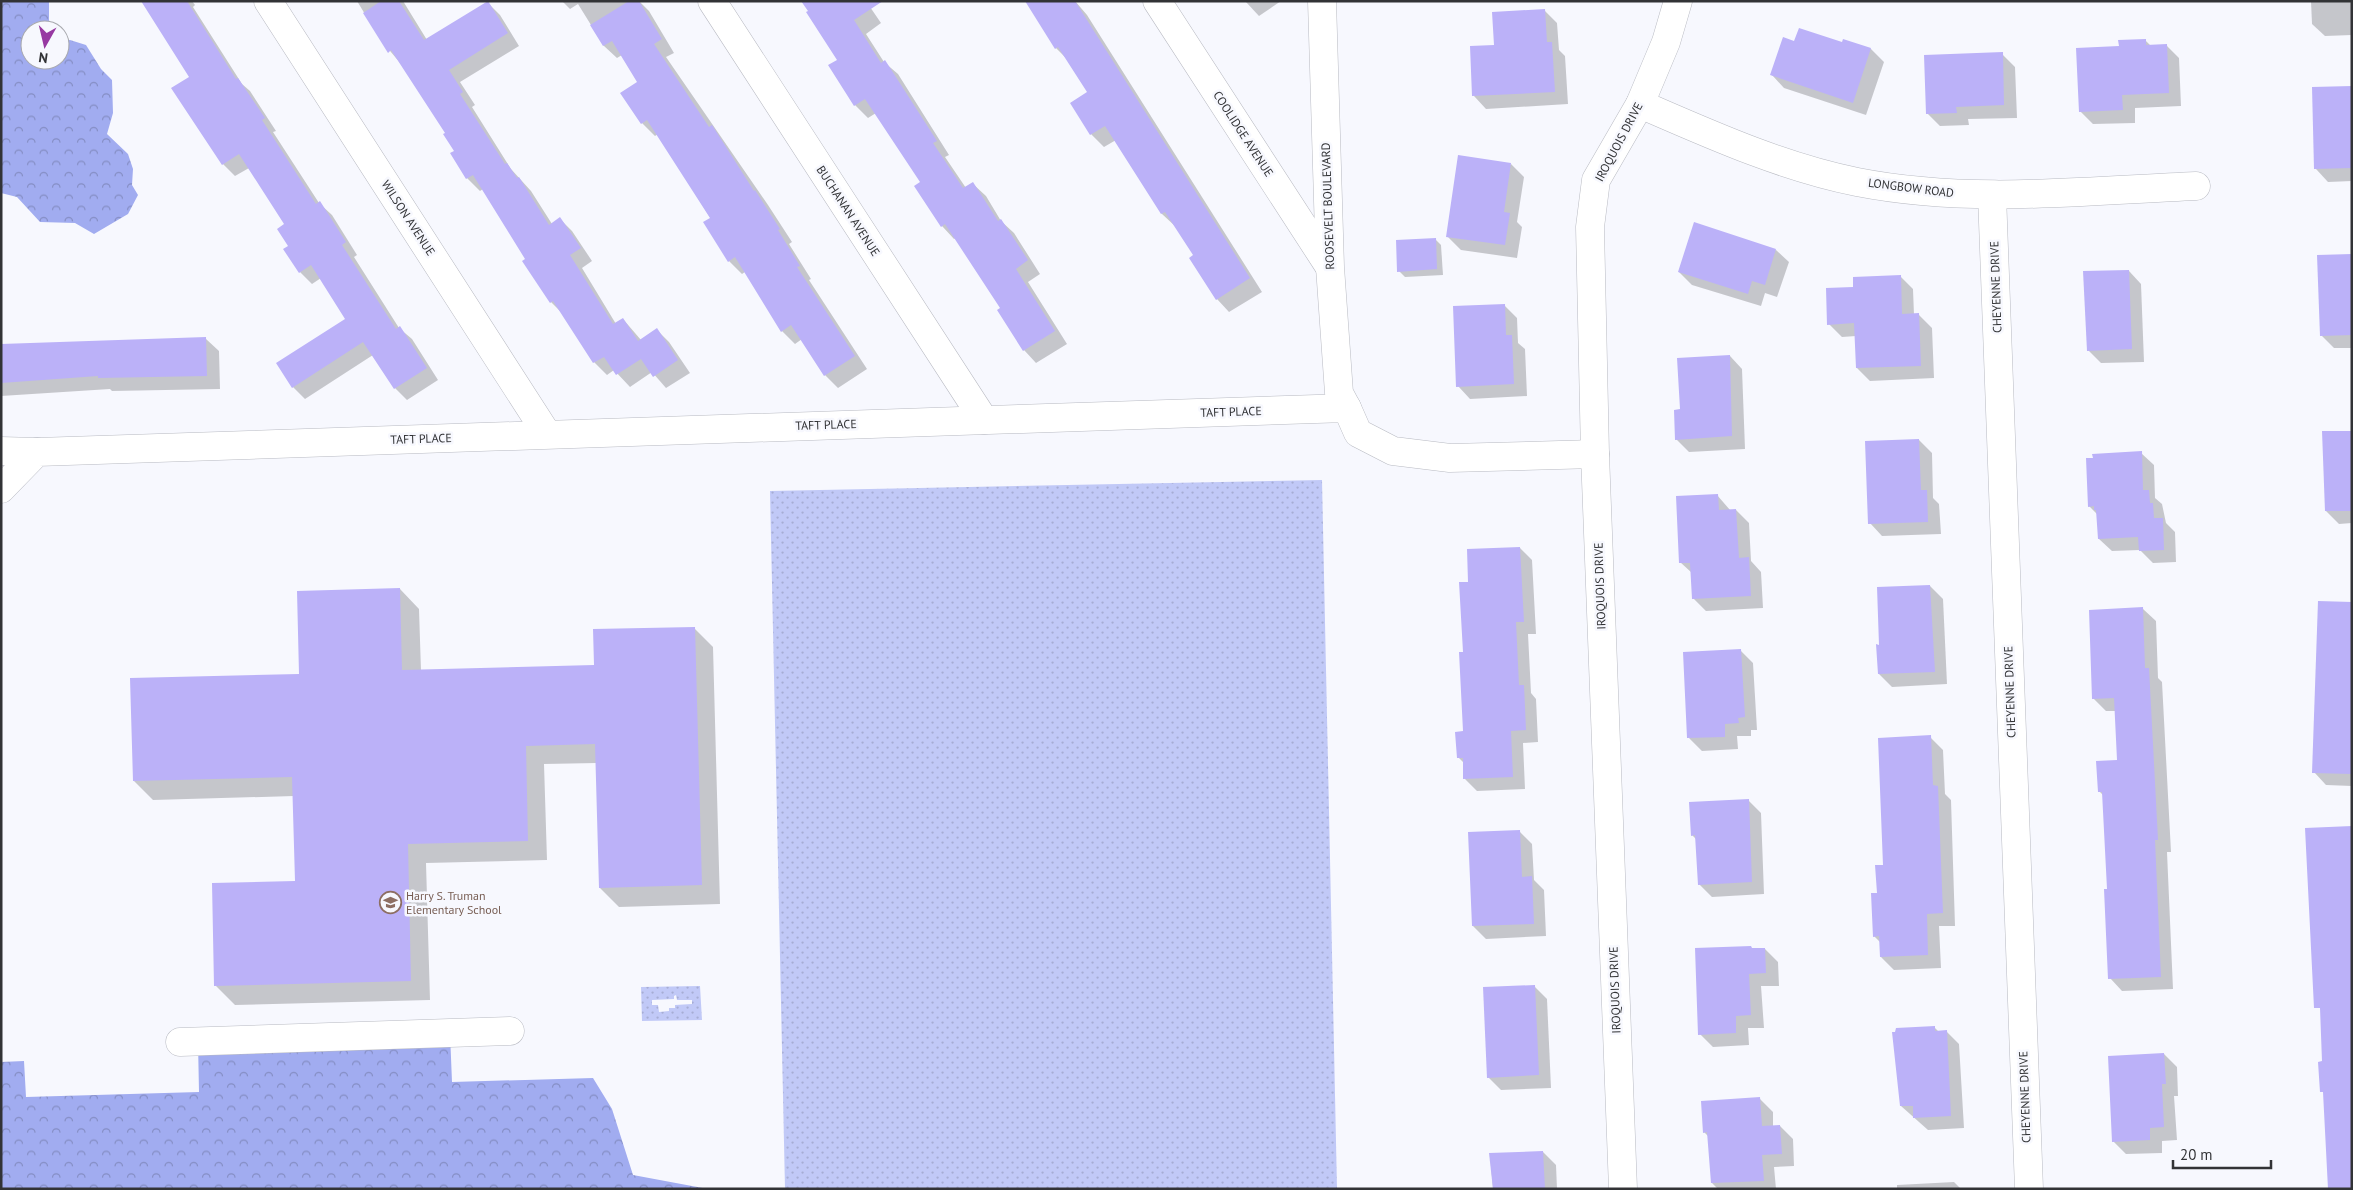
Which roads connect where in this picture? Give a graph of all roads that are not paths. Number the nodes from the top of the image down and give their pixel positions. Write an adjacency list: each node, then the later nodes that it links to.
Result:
1 (268, 1): 12 (street, WILSON AVENUE)
2 (712, 1): 11 (street, BUCHANAN AVENUE)
3 (1157, 1): 9 (street, COOLIDGE AVENUE)
4 (1322, 1): 9 (street, ROOSEVELT BOULEVARD)
5 (1678, 1): 6 (street, IROQUOIS DRIVE)
6 (1640, 104): 8 (street, LONGBOW ROAD); 15 (street, IROQUOIS DRIVE)
7 (2196, 186): 8 (street, LONGBOW ROAD)
8 (1992, 195): 20 (street, CHEYENNE DRIVE)
9 (1330, 267): 10 (street, ROOSEVELT BOULEVARD)
10 (1346, 408): 11 (street, TAFT PLACE); 15 (street)
11 (984, 420): 12 (street, TAFT PLACE)
12 (547, 434): 14 (street, TAFT PLACE)
13 (1, 451): 14 (street, TAFT PLACE)
14 (36, 452): 16 (street)
15 (1595, 454): 19 (street, IROQUOIS DRIVE)
16 (1, 489)
17 (510, 1031): 18 (street)
18 (180, 1042)
19 (1623, 1189)
20 (2029, 1189)

